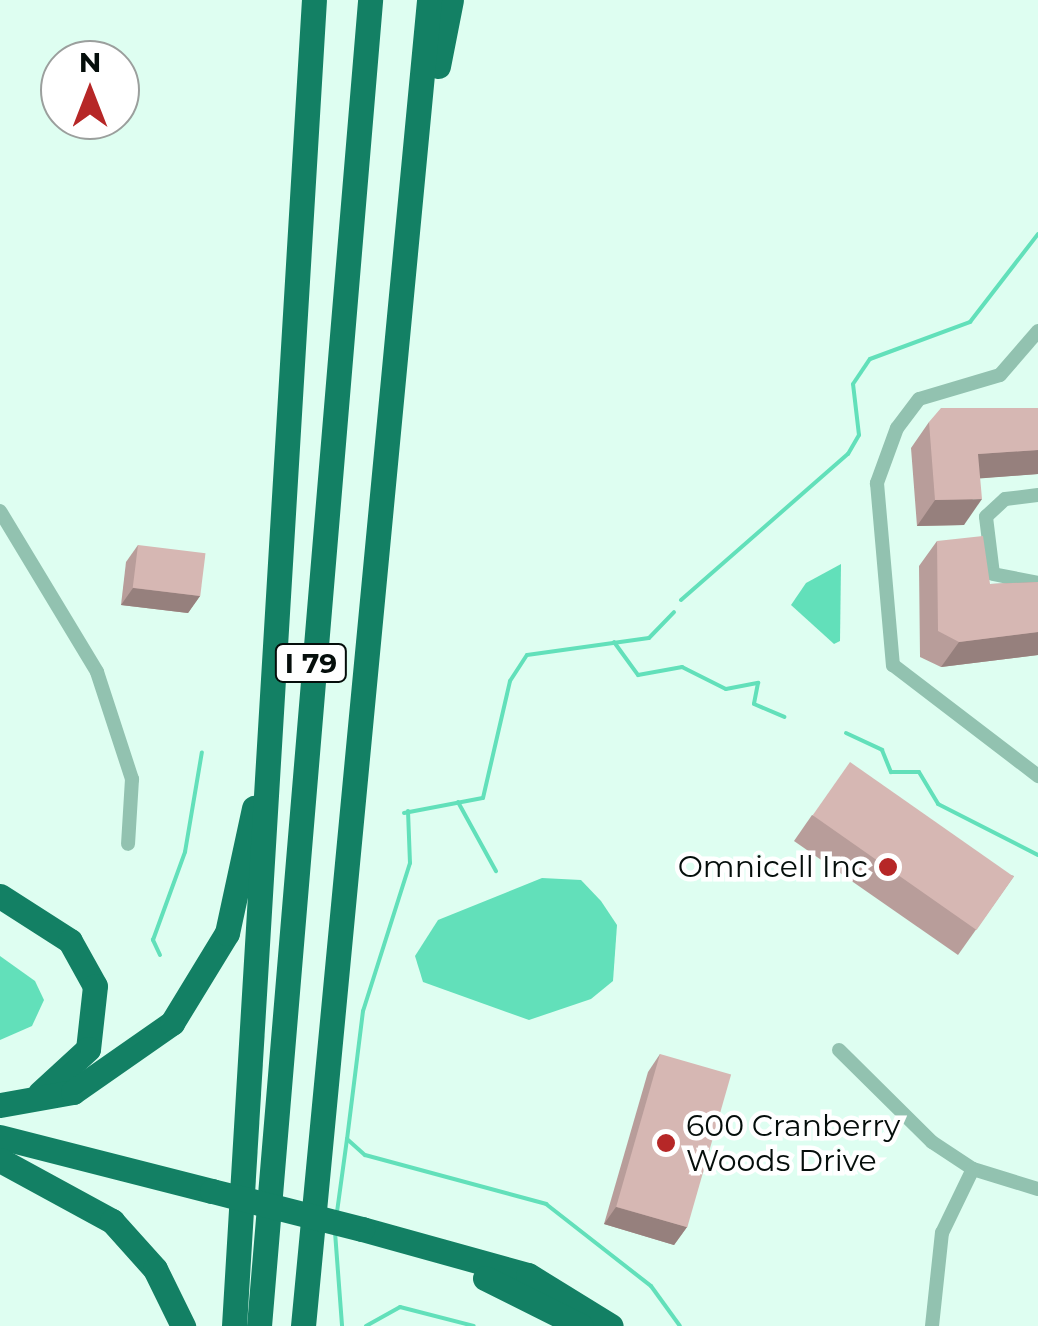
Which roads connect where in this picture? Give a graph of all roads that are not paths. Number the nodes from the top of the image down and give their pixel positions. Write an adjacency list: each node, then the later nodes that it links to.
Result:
1 (311, 0): 10 (highway)
2 (370, 0): 24 (highway, I 79)
3 (429, 0): 5 (highway, I 79)
4 (451, 0): 5 (highway)
5 (420, 159): 25 (highway, I 79)
6 (1038, 330): 11 (street)
7 (1038, 495): 9 (street)
8 (0, 511): 12 (street)
9 (1038, 583)
10 (277, 634): 15 (highway); 23 (highway)
11 (1038, 776)
12 (128, 844)
13 (0, 896): 15 (highway)
14 (839, 1050): 18 (street)
15 (6, 1105)
16 (0, 1137): 20 (highway)
17 (0, 1158): 20 (highway); 22 (highway)
18 (973, 1169): 19 (street); 28 (street)
19 (1038, 1189)
20 (211, 1198): 21 (highway, bridge)
21 (361, 1237): 26 (highway); 27 (highway)
22 (184, 1326)
23 (234, 1326)
24 (259, 1326)
25 (303, 1326)
26 (581, 1326)
27 (611, 1326)
28 (932, 1326)

